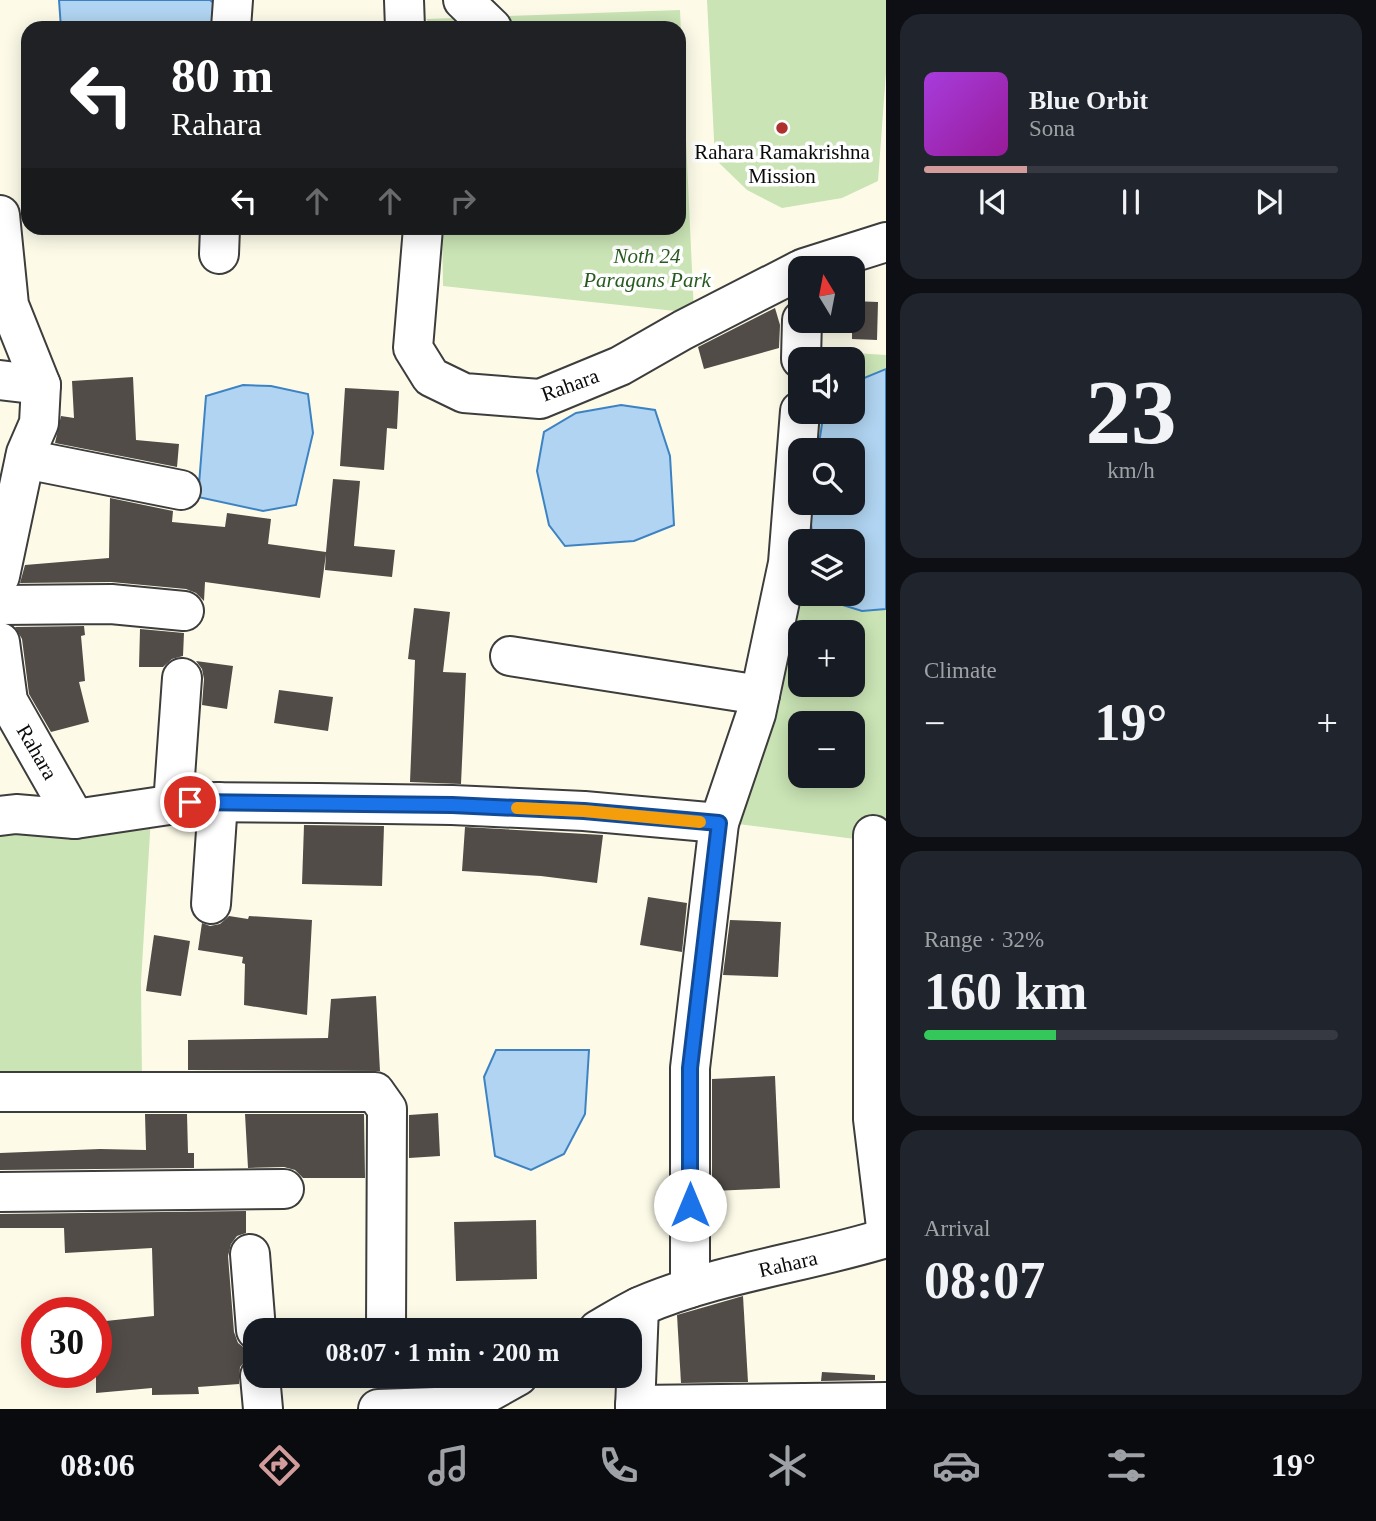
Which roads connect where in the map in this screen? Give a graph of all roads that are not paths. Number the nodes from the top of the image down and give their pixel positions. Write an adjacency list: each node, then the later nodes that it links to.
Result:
1 (233, 0): 4 (street)
2 (404, 0): 5 (street)
3 (463, 0): 6 (street)
4 (232, 21)
5 (405, 21)
6 (485, 21)
7 (0, 215): 13 (street)
8 (422, 235): 11 (street, Rahara)
9 (886, 242): 10 (street, Rahara)
10 (842, 256)
11 (788, 276)
12 (0, 380): 13 (street)
13 (41, 385): 15 (street)
14 (799, 424): 23 (street)
15 (25, 459): 16 (street); 17 (street)
16 (181, 490)
17 (0, 576)
18 (0, 605): 19 (street)
19 (184, 611)
20 (0, 642): 24 (street, Rahara)
21 (510, 656): 23 (street)
22 (182, 678): 26 (street)
23 (760, 695): 29 (street)
24 (5, 706): 28 (street, Rahara)
25 (218, 803): 26 (street); 29 (street); 31 (street)
26 (173, 805): 28 (street)
27 (8, 815): 28 (street)
28 (75, 818)
29 (719, 823): 39 (street)
30 (873, 835): 32 (street)
31 (211, 904)
32 (880, 1044): 36 (street)
33 (0, 1092): 42 (street)
34 (284, 1189): 35 (street)
35 (0, 1192)
36 (886, 1227)
37 (886, 1238): 39 (street, Rahara)
38 (250, 1254): 41 (street)
39 (690, 1288): 40 (street, Rahara)
40 (639, 1307): 43 (street, Rahara); 48 (street)
41 (255, 1318)
42 (387, 1318)
43 (619, 1318)
44 (261, 1388): 50 (street)
45 (386, 1388): 49 (street)
46 (496, 1388): 49 (street)
47 (886, 1402): 48 (street)
48 (635, 1407)
49 (385, 1408): 51 (street)
50 (263, 1409)
51 (378, 1409)

